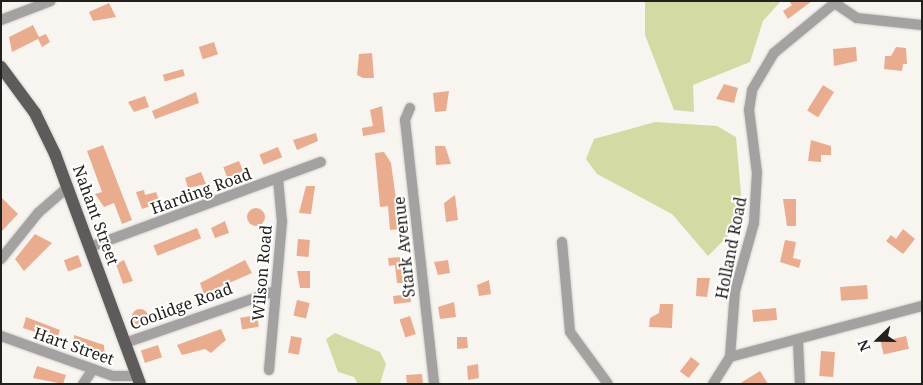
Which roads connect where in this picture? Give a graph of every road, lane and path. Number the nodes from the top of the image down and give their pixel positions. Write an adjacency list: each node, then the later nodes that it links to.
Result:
1 (51, 1): 3 (street)
2 (837, 2): 4 (street); 18 (street, Holland Road)
3 (1, 20)
4 (922, 25)
5 (1, 67): 9 (main road, Nahant Street)
6 (410, 108): 23 (street, Stark Avenue)
7 (321, 162): 8 (street, Harding Road)
8 (278, 179): 11 (street, Harding Road); 13 (street, Wilson Road)
9 (68, 186): 11 (main road, Nahant Street); 12 (street)
10 (562, 242): 24 (street)
11 (90, 247): 17 (main road, Nahant Street)
12 (1, 259)
13 (275, 292): 17 (street, Coolidge Road); 20 (street, Wilson Road)
14 (922, 306): 16 (street)
15 (1, 336): 19 (street, Hart Street)
16 (798, 342): 18 (street); 26 (street)
17 (126, 343): 21 (main road, Nahant Street)
18 (730, 357): 25 (street, Holland Road)
19 (93, 369): 21 (street, Hart Street); 22 (street)
20 (269, 370)
21 (139, 380)
22 (83, 384)
23 (434, 384)
24 (608, 384)
25 (713, 384)
26 (800, 384)

